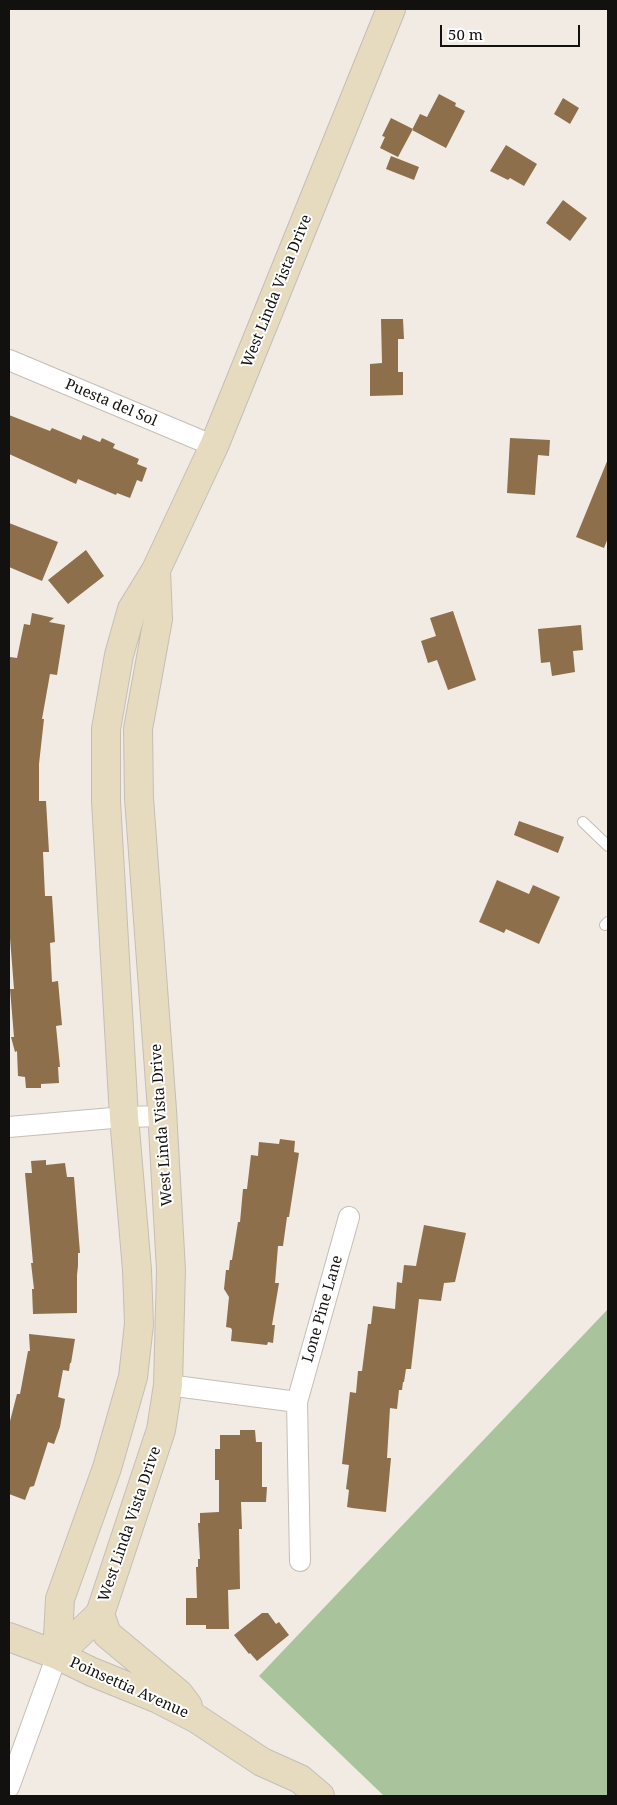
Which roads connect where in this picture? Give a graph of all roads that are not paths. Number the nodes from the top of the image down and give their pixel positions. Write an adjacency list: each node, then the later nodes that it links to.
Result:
1 (391, 9): 3 (main road, West Linda Vista Drive)
2 (9, 360): 3 (street, Puesta del Sol)
3 (214, 446): 4 (main road, West Linda Vista Drive)
4 (156, 570): 7 (main road, West Linda Vista Drive); 8 (main road, West Linda Vista Drive)
5 (583, 822): 6 (lane)
6 (608, 846)
7 (162, 1116): 8 (street); 11 (main road, West Linda Vista Drive)
8 (124, 1117): 9 (street); 16 (main road, West Linda Vista Drive)
9 (9, 1127)
10 (349, 1217): 12 (street, Lone Pine Lane)
11 (168, 1385): 12 (street); 14 (main road, West Linda Vista Drive)
12 (297, 1402): 13 (street, Lone Pine Lane)
13 (300, 1561)
14 (100, 1614): 16 (main road, West Linda Vista Drive); 17 (main road)
15 (9, 1637): 16 (main road, Poinsettia Avenue)
16 (57, 1655): 17 (main road, Poinsettia Avenue); 18 (street)
17 (197, 1719): 19 (main road, Poinsettia Avenue)
18 (9, 1787)
19 (320, 1796)

